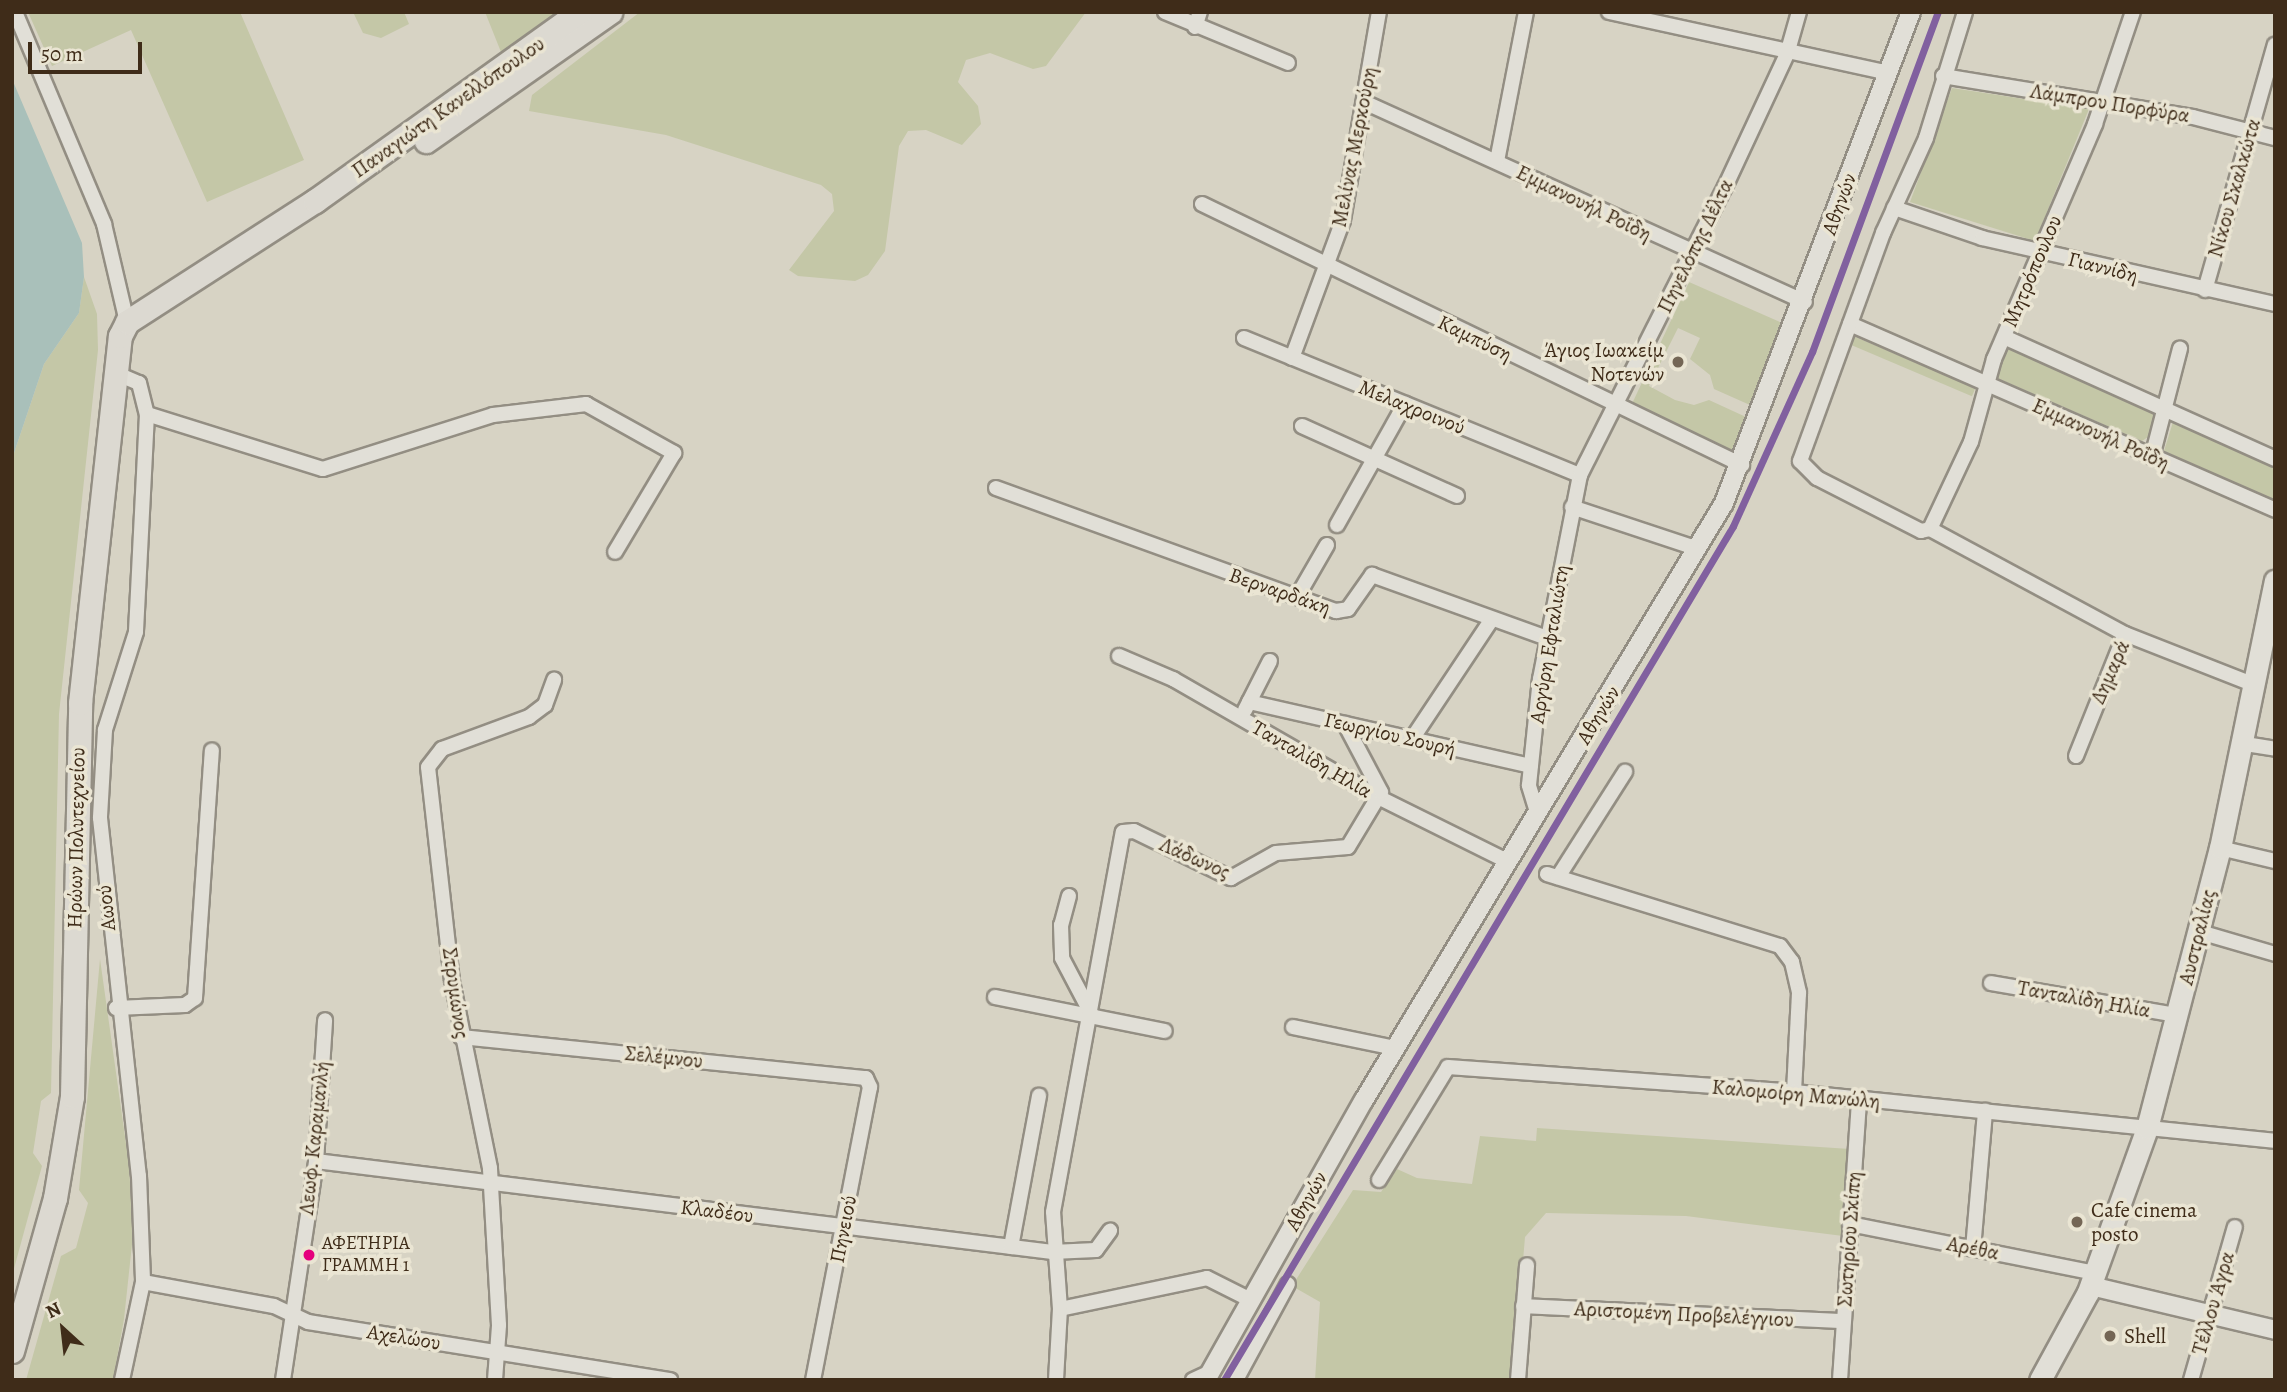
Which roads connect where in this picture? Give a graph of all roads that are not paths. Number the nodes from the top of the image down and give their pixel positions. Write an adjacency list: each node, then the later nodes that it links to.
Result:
1 (15, 12): 33 (street)
2 (579, 12): 24 (main road, Παναγιώτη Κανελλόπουλου)
3 (610, 12): 24 (main road, Παναγιώτη Κανελλόπουλου)
4 (1166, 12): 13 (street)
5 (1200, 12): 13 (street)
6 (1379, 12): 20 (street, Μελίνας Μερκούρη)
7 (1526, 12): 23 (street)
8 (1609, 12): 15 (street)
9 (1799, 12): 15 (street, Πηνελόπης Δέλτα)
10 (1912, 12): 17 (street, Αθηνών)
11 (1965, 12): 18 (street)
12 (2133, 12): 19 (street, Μητρόπουλου)
13 (1195, 27): 16 (street)
14 (2275, 45): 21 (street, Νίκου Σκαλκώτα)
15 (1787, 54): 17 (street); 28 (street, Πηνελόπης Δέλτα)
16 (1288, 63)
17 (1888, 73): 31 (street, Αθηνών)
18 (1943, 76): 19 (street, Λάμπρου Πορφύρα); 26 (street)
19 (2104, 101): 21 (street, Λάμπρου Πορφύρα); 27 (street, Μητρόπουλου)
20 (1364, 102): 23 (street, Εμμανουήλ Ροΐδη); 29 (street, Μελίνας Μερκούρη)
21 (2250, 130): 22 (street, Λάμπρου Πορφύρα); 30 (street, Νίκου Σκαλκώτα)
22 (2275, 138)
23 (1497, 161): 28 (street, Εμμανουήλ Ροΐδη)
24 (315, 201): 33 (main road, Παναγιώτη Κανελλόπουλου)
25 (1202, 204): 29 (street, Καμπύση)
26 (1894, 208): 27 (street, Γιαννίδη); 34 (street)
27 (2041, 251): 30 (street, Γιαννίδη); 35 (street, Μητρόπουλου)
28 (1691, 255): 31 (street, Εμμανουήλ Ροΐδη); 42 (street, Πηνελόπης Δέλτα)
29 (1324, 263): 38 (street, Μελίνας Μερκούρη); 42 (street, Καμπύση)
30 (2205, 290): 32 (street, Γιαννίδη)
31 (1805, 302): 49 (street, Αθηνών)
32 (2275, 304)
33 (127, 322): 39 (main road, Ηρώων Πολυτεχνείου)
34 (1850, 324): 40 (street, Εμμανουήλ Ροΐδη); 56 (street)
35 (2004, 337): 40 (street, Μητρόπουλου); 43 (street)
36 (1244, 338): 38 (street, Μελαχροινού)
37 (2180, 349): 43 (street)
38 (1292, 358): 41 (street, Μελαχροινού)
39 (115, 373): 44 (street, Αωού); 125 (main road, Ηρώων Πολυτεχνείου)
40 (1989, 384): 46 (street, Εμμανουήλ Ροΐδη); 56 (street, Μητρόπουλου)
41 (1405, 404): 47 (street); 50 (street, Μελαχροινού)
42 (1616, 408): 49 (street, Καμπύση); 50 (street, Πηνελόπης Δέλτα)
43 (2166, 410): 46 (street); 48 (street)
44 (147, 414): 59 (street); 89 (street, Αωού)
45 (1302, 426): 47 (street)
46 (2152, 457): 54 (street, Εμμανουήλ Ροΐδη)
47 (1375, 459): 52 (street); 55 (street)
48 (2275, 459)
49 (1742, 465): 58 (street, Αθηνών)
50 (1580, 475): 53 (street, Αργύρη Εφταλιώτη)
51 (996, 488): 61 (street, Βερναρδάκη)
52 (1457, 496)
53 (1572, 507): 58 (street); 64 (street, Αργύρη Εφταλιώτη)
54 (2275, 510)
55 (1337, 525)
56 (1930, 529): 63 (street)
57 (1327, 545): 61 (street)
58 (1698, 549): 80 (street, Αθηνών)
59 (615, 552)
60 (2275, 581): 68 (main road, Αυστραλίας)
61 (1297, 597): 62 (street, Βερναρδάκη)
62 (1492, 619): 64 (street, Βερναρδάκη); 72 (street)
63 (2124, 634): 68 (street, Δημαρά); 76 (street, Δημαρά)
64 (1546, 638): 77 (street, Αργύρη Εφταλιώτη)
65 (1119, 656): 70 (street, Τανταλίδη Ηλία)
66 (1270, 661): 69 (street)
67 (554, 680): 95 (street, Στρυμώνος)
68 (2250, 683): 73 (main road, Αυστραλίας)
69 (1249, 702): 70 (street); 71 (street, Γεωργίου Σουρή)
70 (1241, 717): 79 (street, Τανταλίδη Ηλία)
71 (1345, 724): 72 (street, Γεωργίου Σουρή); 79 (street)
72 (1412, 739): 77 (street, Γεωργίου Σουρή)
73 (2239, 743): 74 (street); 81 (main road, Αυστραλίας)
74 (2275, 749)
75 (212, 751): 89 (street)
76 (2076, 756)
77 (1531, 766): 80 (street, Αργύρη Εφταλιώτη)
78 (1625, 772): 98 (street)
79 (1380, 798): 82 (street, Τανταλίδη Ηλία); 91 (street, Λάδωνος)
80 (1537, 812): 82 (street, Αθηνών)
81 (2220, 848): 83 (street); 85 (main road, Αυστραλίας)
82 (1507, 860): 96 (street, Αθηνών)
83 (2275, 861)
84 (1069, 896): 91 (street)
85 (2200, 932): 86 (street); 90 (main road, Αυστραλίας)
86 (2275, 954)
87 (1990, 983): 90 (street, Τανταλίδη Ηλία)
88 (995, 997): 91 (street)
89 (116, 1007): 116 (street, Αωού)
90 (2177, 1015): 102 (main road, Αυστραλίας)
91 (1093, 1017): 94 (street); 113 (street, Λάδωνος)
92 (325, 1020): 104 (street, Λεωφ. Καραμανλή)
93 (1293, 1027): 96 (street)
94 (1164, 1031)
95 (461, 1037): 97 (street, Σελέμνου); 106 (street, Στρυμώνος)
96 (1395, 1048): 118 (street, Αθηνών)
97 (866, 1078): 108 (street, Πηνειού)
98 (1794, 1092): 100 (street, Καλομοίρη Μανώλη); 105 (street, Καλομοίρη Μανώλη)
99 (1039, 1097): 111 (street)
100 (1859, 1099): 101 (street, Καλομοίρη Μανώλη); 107 (street, Σωτηρίου Σκίπη)
101 (1985, 1111): 102 (street, Καλομοίρη Μανώλη); 112 (street)
102 (2147, 1128): 103 (street, Καλομοίρη Μανώλη); 115 (main road, Αυστραλίας)
103 (2275, 1141)
104 (316, 1161): 106 (street, Κλαδέου); 121 (street, Λεωφ. Καραμανλή)
105 (1380, 1180)
106 (491, 1184): 108 (street, Κλαδέου); 126 (street, Στρυμώνος)
107 (1850, 1224): 112 (street, Αρέθα); 123 (street, Σωτηρίου Σκίπη)
108 (844, 1226): 111 (street, Κλαδέου); 133 (street, Πηνειού)
109 (2235, 1227): 122 (street, Τέλλου Άγρα)
110 (1110, 1231): 113 (street, Κλαδέου)
111 (1011, 1247): 113 (street, Κλαδέου)
112 (1973, 1248): 115 (street, Αρέθα)
113 (1052, 1252): 120 (street, Λάδωνος)
114 (1527, 1265): 119 (street)
115 (2093, 1280): 122 (street, Αρέθα); 139 (main road, Αυστραλίας)
116 (142, 1282): 121 (street, Αχελώου); 129 (street, Αωού)
117 (1288, 1284): 136 (street)
118 (1251, 1300): 120 (street); 128 (street, Αθηνών)
119 (1523, 1306): 123 (street, Αριστομένη Προβελέγγιου); 137 (street)
120 (1060, 1308): 134 (street, Λάδωνος)
121 (290, 1312): 126 (street, Αχελώου); 130 (street, Λεωφ. Καραμανλή)
122 (2209, 1314): 124 (street, Αρέθα); 140 (street, Τέλλου Άγρα)
123 (1844, 1321): 138 (street, Σωτηρίου Σκίπη)
124 (2275, 1330)
125 (12, 1351)
126 (500, 1351): 127 (street, Αχελώου); 131 (street, Στρυμώνος)
127 (610, 1374): 132 (street, Αχελώου)
128 (1208, 1376): 135 (street)
129 (122, 1380)
130 (283, 1380)
131 (495, 1380)
132 (670, 1380)
133 (813, 1380)
134 (1056, 1380)
135 (1193, 1380)
136 (1236, 1380)
137 (1518, 1380)
138 (1840, 1380)
139 (2040, 1380)
140 (2191, 1380)

